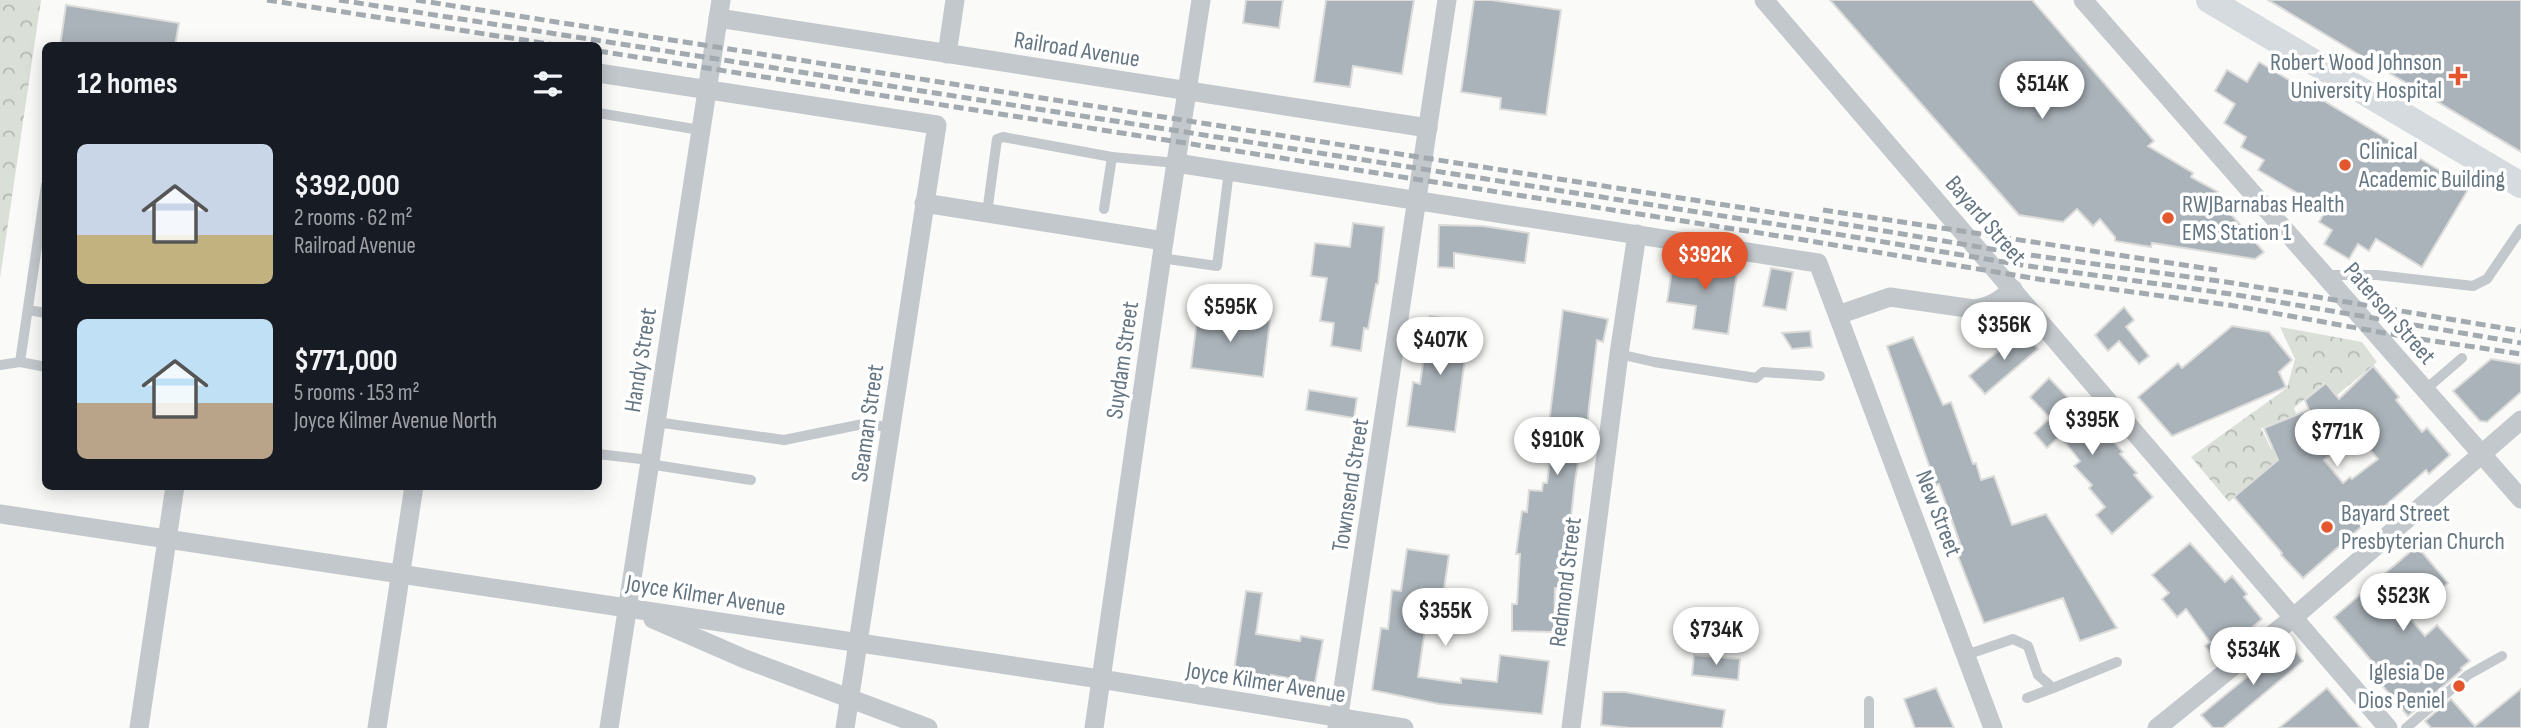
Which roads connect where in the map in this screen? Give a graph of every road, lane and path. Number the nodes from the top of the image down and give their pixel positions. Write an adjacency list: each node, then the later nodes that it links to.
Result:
1 (955, 0): 8 (street)
2 (1202, 0): 11 (street, Suydam Street)
3 (1447, 0): 13 (street, Townsend Street)
4 (1764, 0): 29 (street, Bayard Street)
5 (2083, 0): 28 (street, Paterson Street)
6 (2216, 2): 18 (main road)
7 (719, 9): 8 (street, Railroad Avenue); 10 (street, Handy Street)
8 (947, 54): 11 (street, Railroad Avenue)
9 (602, 74): 10 (street)
10 (707, 88): 14 (street, Handy Street); 20 (street, Seaman Street)
11 (1188, 91): 13 (street, Railroad Avenue); 16 (street, Suydam Street)
12 (602, 114): 14 (lane)
13 (1429, 128): 19 (street, Townsend Street)
14 (700, 130): 41 (street, Handy Street)
15 (1112, 156): 16 (lane); 21 (lane); 22 (lane)
16 (1176, 163): 17 (street); 26 (street, Suydam Street)
17 (1229, 171): 19 (street); 26 (lane)
18 (2521, 185)
19 (1419, 200): 25 (street); 64 (street, Townsend Street)
20 (924, 203): 22 (street); 42 (street, Seaman Street)
21 (1104, 209)
22 (987, 214): 26 (street)
23 (2521, 229): 28 (lane)
24 (42, 233): 27 (lane)
25 (1637, 234): 32 (street); 33 (street, Redmond Street)
26 (1163, 249): 59 (street, Suydam Street)
27 (40, 257): 30 (lane)
28 (2324, 275): 39 (street, Paterson Street)
29 (2013, 289): 32 (street); 54 (street, Bayard Street)
30 (28, 310): 31 (lane); 35 (lane)
31 (42, 312)
32 (1838, 315): 56 (street, New Street)
33 (1619, 354): 38 (lane); 72 (street, Redmond Street)
34 (2462, 358): 39 (lane)
35 (20, 362): 36 (lane); 37 (lane)
36 (0, 365)
37 (42, 366)
38 (1820, 376)
39 (2425, 390): 44 (street, Paterson Street)
40 (2521, 420): 44 (street)
41 (655, 422): 42 (lane); 45 (street, Handy Street)
42 (891, 426): 55 (street, Seaman Street)
43 (602, 455): 45 (lane)
44 (2482, 455): 49 (street, Paterson Street); 54 (street)
45 (649, 462): 46 (lane); 53 (street, Handy Street)
46 (751, 480)
47 (174, 490): 51 (street)
48 (413, 490): 52 (street)
49 (2521, 499)
50 (0, 514): 51 (street, Joyce Kilmer Avenue)
51 (167, 540): 52 (street, Joyce Kilmer Avenue); 65 (street)
52 (401, 574): 53 (street, Joyce Kilmer Avenue); 66 (street)
53 (626, 607): 55 (street, Joyce Kilmer Avenue); 62 (street); 67 (street, Handy Street)
54 (2294, 617): 75 (street); 76 (street, Bayard Street)
55 (859, 644): 59 (street, Joyce Kilmer Avenue); 62 (street, Seaman Street)
56 (1966, 655): 60 (lane); 74 (street, New Street)
57 (2502, 656): 77 (lane)
58 (2117, 662): 60 (lane)
59 (1100, 679): 64 (street, Joyce Kilmer Avenue); 70 (street, Suydam Street)
60 (2053, 688): 61 (lane)
61 (2026, 698)
62 (849, 699): 68 (street, Seaman Street); 69 (street)
63 (1869, 701): 73 (lane)
64 (1338, 723): 71 (street, Joyce Kilmer Avenue)
65 (139, 728)
66 (377, 728)
67 (608, 728)
68 (845, 728)
69 (928, 728)
70 (1094, 728)
71 (1404, 728)
72 (1571, 728)
73 (1869, 728)
74 (1993, 728)
75 (2157, 728)
76 (2388, 728)
77 (2406, 728)

